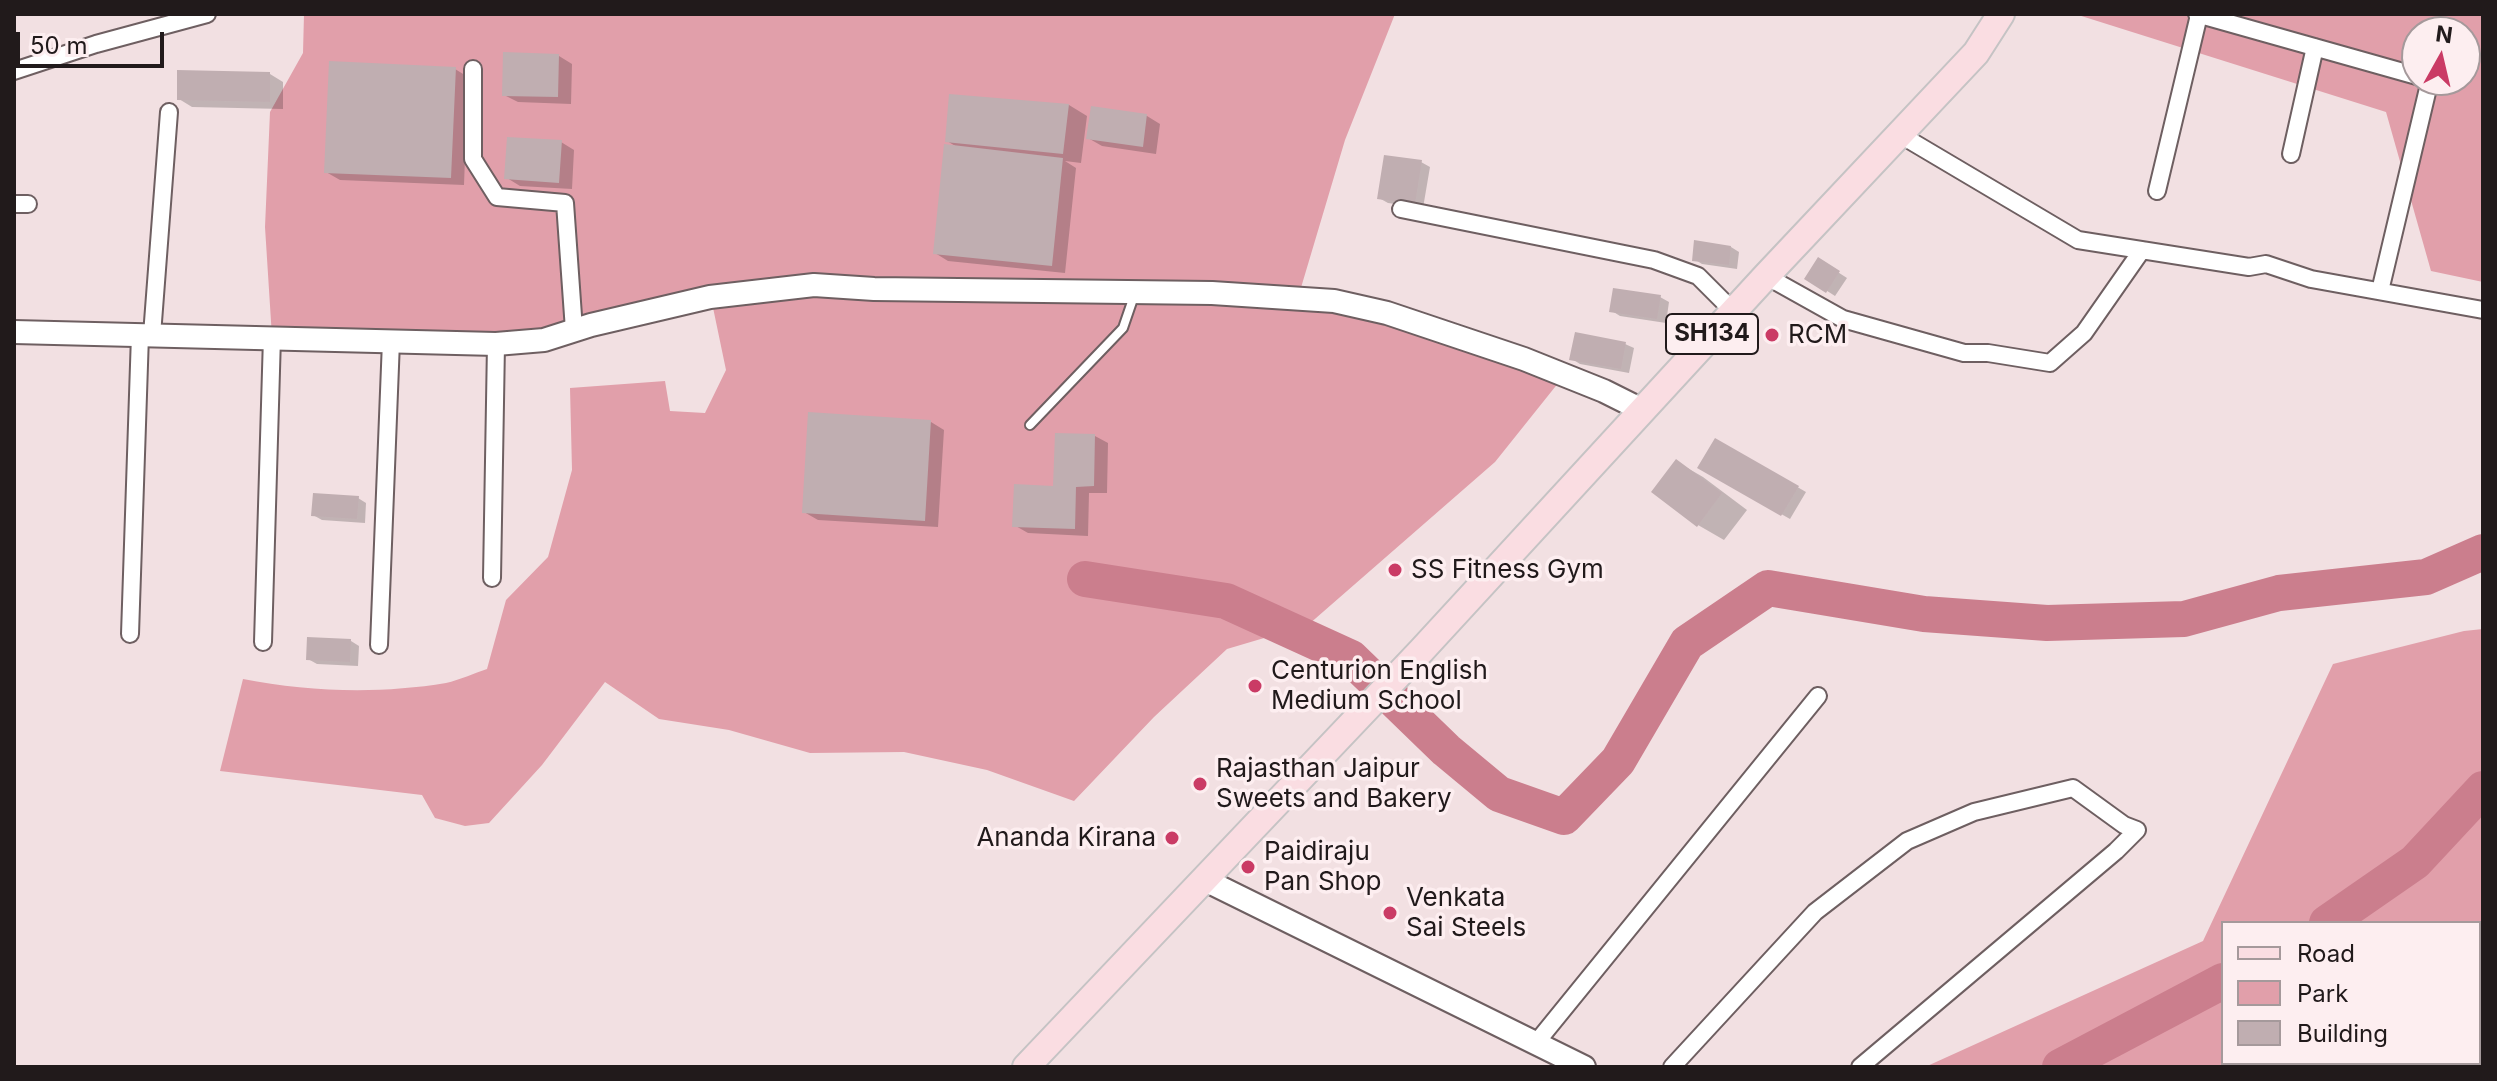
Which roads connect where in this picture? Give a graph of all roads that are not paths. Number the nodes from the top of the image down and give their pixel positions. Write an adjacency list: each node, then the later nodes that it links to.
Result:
1 (207, 14): 6 (street)
2 (2001, 14): 10 (main road, SH134)
3 (2198, 14): 4 (street); 12 (street)
4 (2315, 47): 7 (street); 11 (street)
5 (473, 69): 20 (street)
6 (14, 71)
7 (2401, 71)
8 (2426, 96): 16 (street)
9 (169, 112): 22 (street)
10 (1899, 134): 14 (street); 15 (main road, SH134)
11 (2291, 154)
12 (2157, 191)
13 (1401, 209): 19 (street)
14 (2142, 250): 15 (street); 16 (street)
15 (1766, 276): 19 (main road, SH134)
16 (2380, 291): 18 (street)
17 (1135, 292): 20 (street); 26 (street); 27 (lane)
18 (2483, 310)
19 (1733, 311): 26 (main road, SH134)
20 (574, 330): 25 (street)
21 (14, 332): 22 (street)
22 (146, 335): 23 (street); 29 (street)
23 (272, 337): 24 (street); 30 (street)
24 (391, 341): 25 (street); 31 (street)
25 (496, 344): 28 (street)
26 (1642, 410): 33 (main road, SH134)
27 (1030, 425)
28 (492, 578)
29 (130, 634)
30 (263, 642)
31 (379, 645)
32 (1818, 696): 34 (street)
33 (1203, 879): 34 (street); 35 (main road, SH134)
34 (1536, 1043): 36 (street)
35 (1026, 1067)
36 (1584, 1067)
37 (1672, 1067): 38 (street)
38 (1860, 1067)

